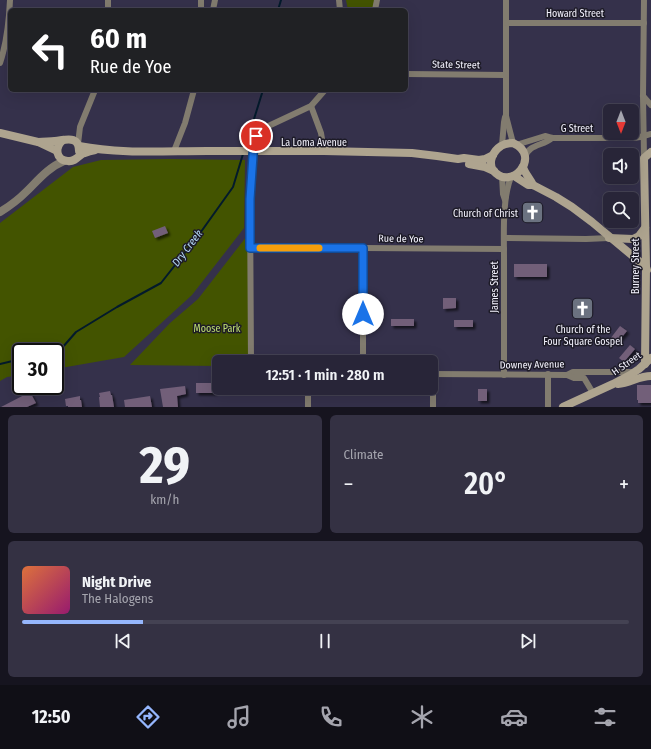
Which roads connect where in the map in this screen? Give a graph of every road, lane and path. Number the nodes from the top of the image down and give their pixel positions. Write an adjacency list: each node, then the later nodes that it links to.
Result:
1 (506, 0): 3 (street)
2 (644, 0): 4 (street, Burney Street)
3 (507, 23): 4 (street, Howard Street); 8 (street)
4 (644, 23): 12 (street, Burney Street)
5 (8, 24): 6 (street)
6 (0, 63)
7 (408, 74): 8 (street, State Street)
8 (506, 75): 15 (street)
9 (94, 92): 16 (street)
10 (193, 92): 27 (street)
11 (323, 92): 14 (street)
12 (643, 96): 13 (street); 19 (street, Burney Street)
13 (651, 105)
14 (311, 106): 28 (street); 48 (street)
15 (506, 116): 23 (street); 25 (street)
16 (80, 127): 21 (street); 24 (street)
17 (0, 133): 22 (main road)
18 (651, 134): 19 (street, G Street)
19 (643, 137): 20 (street, G Street); 34 (street, Burney Street)
20 (552, 138): 23 (street, G Street); 33 (street, G Street)
21 (66, 140): 22 (main road); 24 (main road); 29 (main road)
22 (38, 142): 29 (main road)
23 (515, 144): 25 (main road); 33 (main road)
24 (78, 145): 26 (main road, La Loma Avenue); 32 (main road)
25 (502, 145): 31 (main road)
26 (98, 150): 27 (main road, La Loma Avenue); 32 (main road, La Loma Avenue)
27 (174, 151): 28 (main road, La Loma Avenue, bridge)
28 (324, 151): 35 (main road, La Loma Avenue)
29 (57, 152): 36 (main road); 38 (street)
30 (651, 152): 34 (main road)
31 (493, 155): 35 (main road, La Loma Avenue); 39 (main road)
32 (77, 157): 36 (main road)
33 (525, 157): 37 (main road)
34 (644, 158): 45 (main road, Burney Street)
35 (458, 159): 39 (main road, La Loma Avenue)
36 (64, 161): 38 (street)
37 (523, 167): 41 (main road); 42 (main road)
38 (48, 169): 44 (street)
39 (494, 171): 40 (main road)
40 (502, 176): 41 (main road); 43 (street, James Street)
41 (513, 176): 42 (main road); 43 (street, James Street)
42 (533, 185): 47 (main road)
43 (505, 200): 46 (street, James Street)
44 (0, 212)
45 (645, 228): 47 (main road); 51 (main road, Burney Street)
46 (504, 238): 47 (street); 50 (street, James Street)
47 (609, 238): 51 (main road)
48 (250, 248): 49 (street, Rue de Yoe); 53 (street)
49 (363, 248): 50 (street, Rue de Yoe); 54 (street)
50 (504, 250): 60 (street, James Street)
51 (648, 268): 52 (main road); 56 (main road, Burney Street)
52 (651, 276)
53 (251, 355)
54 (363, 355)
55 (651, 358): 56 (main road, H Street)
56 (644, 364): 57 (main road, H Street)
57 (634, 372): 61 (street, Downey Avenue); 63 (main road, H Street)
58 (438, 374): 60 (street, Downey Avenue)
59 (548, 374): 60 (street, Downey Avenue); 61 (street, Downey Avenue); 69 (street)
60 (504, 375)
61 (567, 375): 64 (street)
62 (651, 376): 63 (main road)
63 (613, 384): 64 (main road)
64 (593, 393): 70 (main road)
65 (308, 395): 67 (street)
66 (433, 395): 68 (street)
67 (308, 407)
68 (433, 407)
69 (548, 407)
70 (564, 407)

